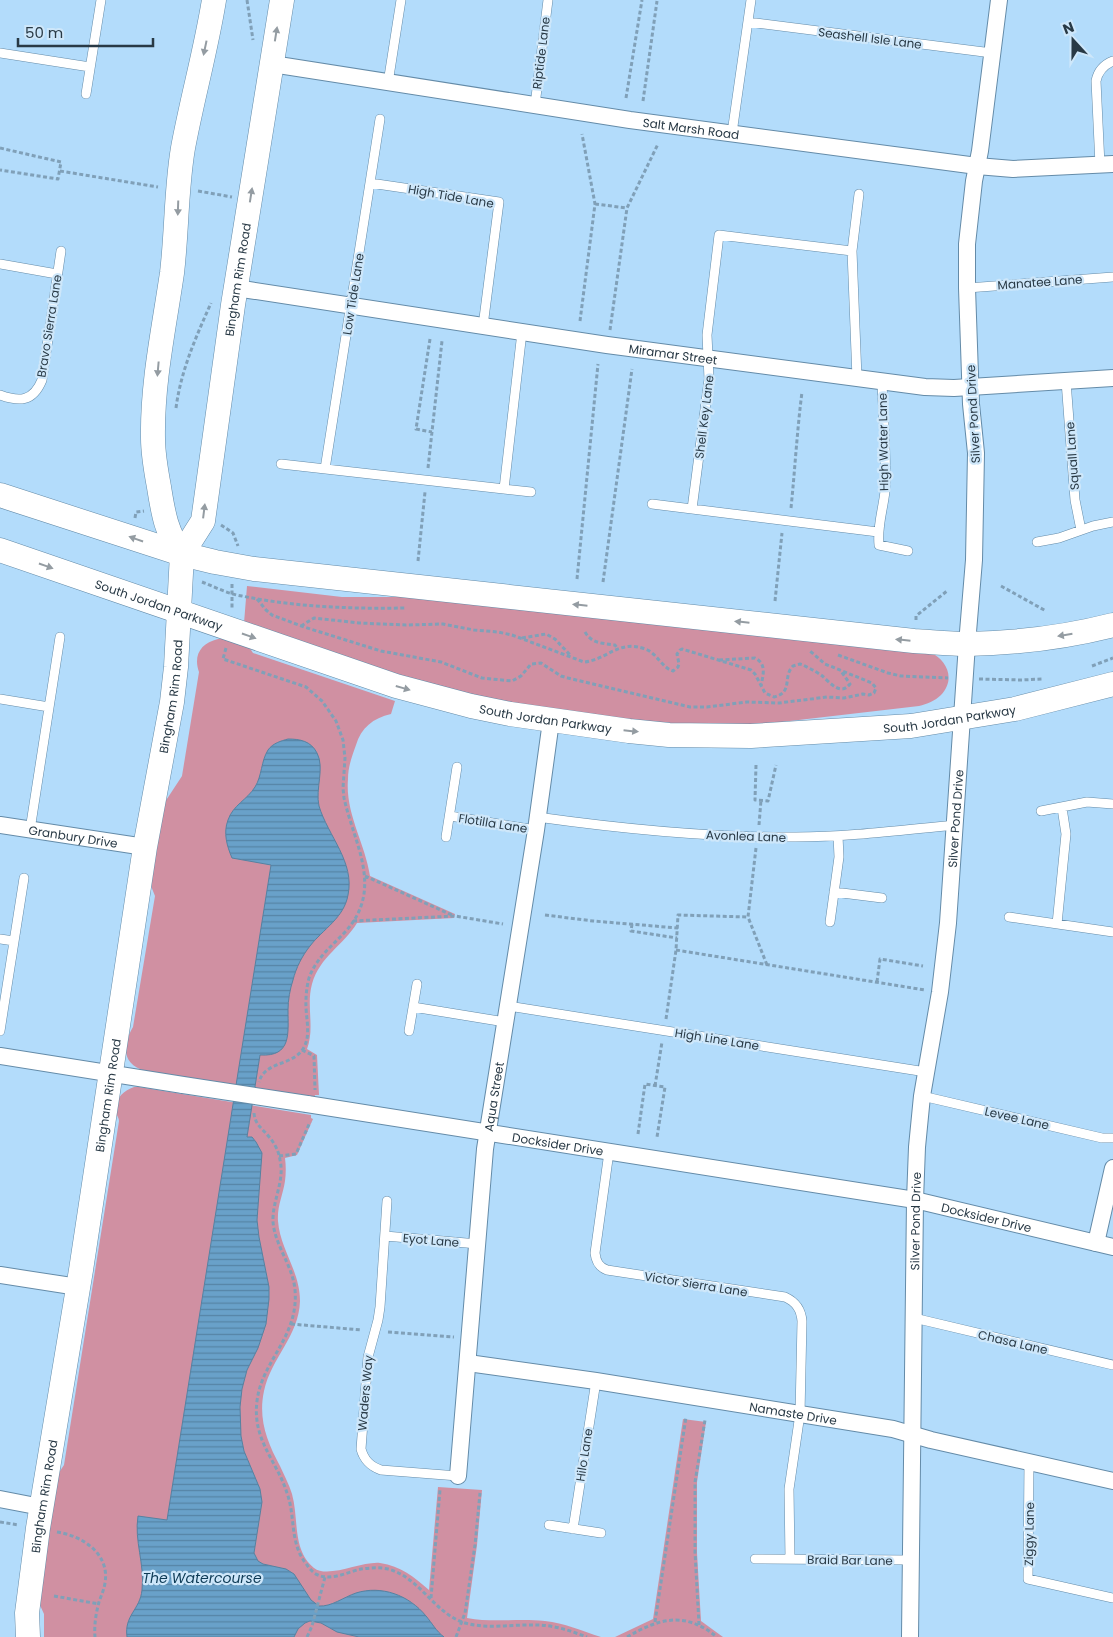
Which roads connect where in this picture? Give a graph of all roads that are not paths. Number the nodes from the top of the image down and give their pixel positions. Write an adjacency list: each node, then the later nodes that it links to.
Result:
1 (101, 0): 13 (lane)
2 (214, 0): 53 (street, one-way to 53)
3 (282, 0): 12 (street, Bingham Rim Road, one-way to 3)
4 (401, 0): 14 (lane)
5 (548, 0): 16 (lane, Riptide Lane)
6 (751, 0): 8 (lane)
7 (999, 0): 10 (street, Silver Pond Drive)
8 (748, 22): 10 (lane, Seashell Isle Lane); 18 (lane)
9 (0, 53): 13 (lane)
10 (992, 54): 20 (street, Silver Pond Drive)
11 (1113, 61): 19 (lane)
12 (272, 64): 14 (street, Salt Marsh Road); 28 (street, Bingham Rim Road, one-way to 12)
13 (90, 68): 15 (lane)
14 (388, 83): 16 (street, Salt Marsh Road)
15 (86, 94)
16 (535, 105): 18 (street, Salt Marsh Road)
17 (380, 119): 21 (lane, Low Tide Lane)
18 (732, 133): 20 (street, Salt Marsh Road)
19 (1107, 164): 20 (street, Salt Marsh Road)
20 (977, 166): 29 (street, Silver Pond Drive)
21 (370, 183): 30 (lane, Low Tide Lane); 31 (lane, High Tide Lane)
22 (859, 194): 24 (lane)
23 (61, 251): 26 (lane, Bravo Sierra Lane)
24 (852, 251): 33 (lane, Shell Key Lane); 34 (lane)
25 (0, 264): 26 (lane)
26 (57, 274): 39 (lane, Bravo Sierra Lane)
27 (1113, 278): 29 (lane, Manatee Lane)
28 (236, 288): 30 (street, Miramar Street); 53 (street, Bingham Rim Road, one-way to 28)
29 (967, 288): 38 (street, Silver Pond Drive)
30 (350, 306): 31 (street, Miramar Street); 41 (lane, Low Tide Lane)
31 (482, 326): 32 (street, Miramar Street)
32 (522, 332): 33 (street, Miramar Street); 42 (lane)
33 (709, 358): 34 (street, Miramar Street); 46 (lane, Shell Key Lane)
34 (857, 378): 36 (street, Miramar Street)
35 (1113, 378): 37 (street, Miramar Street)
36 (882, 381): 38 (street, Miramar Street); 49 (lane, High Water Lane)
37 (1066, 381): 38 (street, Miramar Street); 48 (lane, Squall Lane)
38 (971, 387): 57 (street, Silver Pond Drive)
39 (0, 395)
40 (281, 464): 41 (lane)
41 (325, 469): 42 (lane)
42 (504, 489): 43 (lane)
43 (531, 492)
44 (0, 495): 53 (street, one-way to 44)
45 (652, 504): 46 (lane)
46 (692, 509): 49 (lane)
47 (1113, 522): 48 (lane)
48 (1081, 530): 50 (lane)
49 (878, 532): 52 (lane)
50 (1037, 542)
51 (0, 550): 54 (street, South Jordan Parkway, one-way to 54)
52 (908, 551)
53 (182, 554): 54 (street, Bingham Rim Road); 57 (street, one-way to 53)
54 (180, 611): 62 (street, South Jordan Parkway, one-way to 62); 74 (street, Bingham Rim Road)
55 (1113, 625): 57 (street, one-way to 57)
56 (60, 638): 60 (lane)
57 (967, 644): 61 (street, Silver Pond Drive)
58 (1113, 684): 61 (street, South Jordan Parkway)
59 (0, 699): 60 (lane)
60 (49, 707): 71 (lane)
61 (962, 718): 62 (street, South Jordan Parkway, one-way to 61); 70 (street, Silver Pond Drive)
62 (551, 721): 68 (street, Aqua Street)
63 (457, 767): 67 (lane, Flotilla Lane)
64 (1113, 804): 65 (lane)
65 (1062, 808): 66 (lane); 80 (lane)
66 (1042, 811)
67 (450, 816): 68 (lane, Flotilla Lane); 73 (lane, Flotilla Lane)
68 (537, 823): 72 (lane, Avonlea Lane); 86 (street, Aqua Street)
69 (0, 825): 71 (street, Granbury Drive)
70 (956, 825): 72 (lane, Avonlea Lane); 90 (street, Silver Pond Drive)
71 (30, 830): 74 (street, Granbury Drive)
72 (838, 836): 76 (lane)
73 (446, 837)
74 (145, 847): 91 (street, Bingham Rim Road)
75 (24, 878): 83 (lane)
76 (834, 892): 77 (lane); 79 (lane)
77 (882, 898)
78 (1009, 917): 80 (lane)
79 (830, 922)
80 (1057, 924): 81 (lane)
81 (1113, 932)
82 (0, 939): 83 (lane)
83 (14, 942): 87 (lane)
84 (417, 984): 85 (lane)
85 (413, 1007): 86 (lane, High Line Lane); 88 (lane)
86 (506, 1014): 90 (lane, High Line Lane); 93 (street, Aqua Street)
87 (0, 1031)
88 (409, 1031)
89 (0, 1056): 91 (street, Docksider Drive)
90 (926, 1072): 92 (street, Silver Pond Drive)
91 (110, 1073): 93 (street, Docksider Drive, bridge); 104 (street, Bingham Rim Road)
92 (922, 1096): 94 (lane, Levee Lane); 97 (street, Silver Pond Drive)
93 (488, 1133): 95 (street, Docksider Drive); 101 (street, Aqua Street)
94 (1113, 1138)
95 (609, 1152): 97 (street, Docksider Drive); 109 (lane, Victor Sierra Lane)
96 (1113, 1168): 100 (street)
97 (915, 1200): 100 (street, Docksider Drive); 105 (street, Silver Pond Drive)
98 (387, 1201): 99 (lane, Waders Way)
99 (385, 1236): 101 (lane, Eyot Lane); 112 (lane, Waders Way)
100 (1096, 1243): 102 (street, Docksider Drive)
101 (478, 1244): 106 (street, Aqua Street)
102 (1113, 1247)
103 (0, 1275): 104 (street)
104 (78, 1287): 115 (street, Bingham Rim Road)
105 (914, 1318): 107 (lane, Chasa Lane); 110 (street, Silver Pond Drive)
106 (468, 1363): 108 (street, Namaste Drive); 112 (street, Aqua Street)
107 (1113, 1365)
108 (596, 1381): 109 (street, Namaste Drive); 117 (lane, Hilo Lane)
109 (800, 1414): 110 (street, Namaste Drive); 120 (lane, Braid Bar Lane)
110 (912, 1434): 111 (street, Namaste Drive); 121 (street, Silver Pond Drive)
111 (1029, 1461): 113 (street, Namaste Drive); 122 (lane, Ziggy Lane)
112 (458, 1476)
113 (1113, 1481)
114 (0, 1499): 115 (street)
115 (41, 1507): 123 (street, Bingham Rim Road)
116 (550, 1525): 117 (lane)
117 (573, 1529): 118 (lane)
118 (601, 1533)
119 (755, 1559): 120 (lane, Braid Bar Lane)
120 (790, 1559): 121 (lane, Braid Bar Lane)
121 (910, 1560): 124 (street, Silver Pond Drive)
122 (1113, 1598)
123 (28, 1637)
124 (910, 1637)

